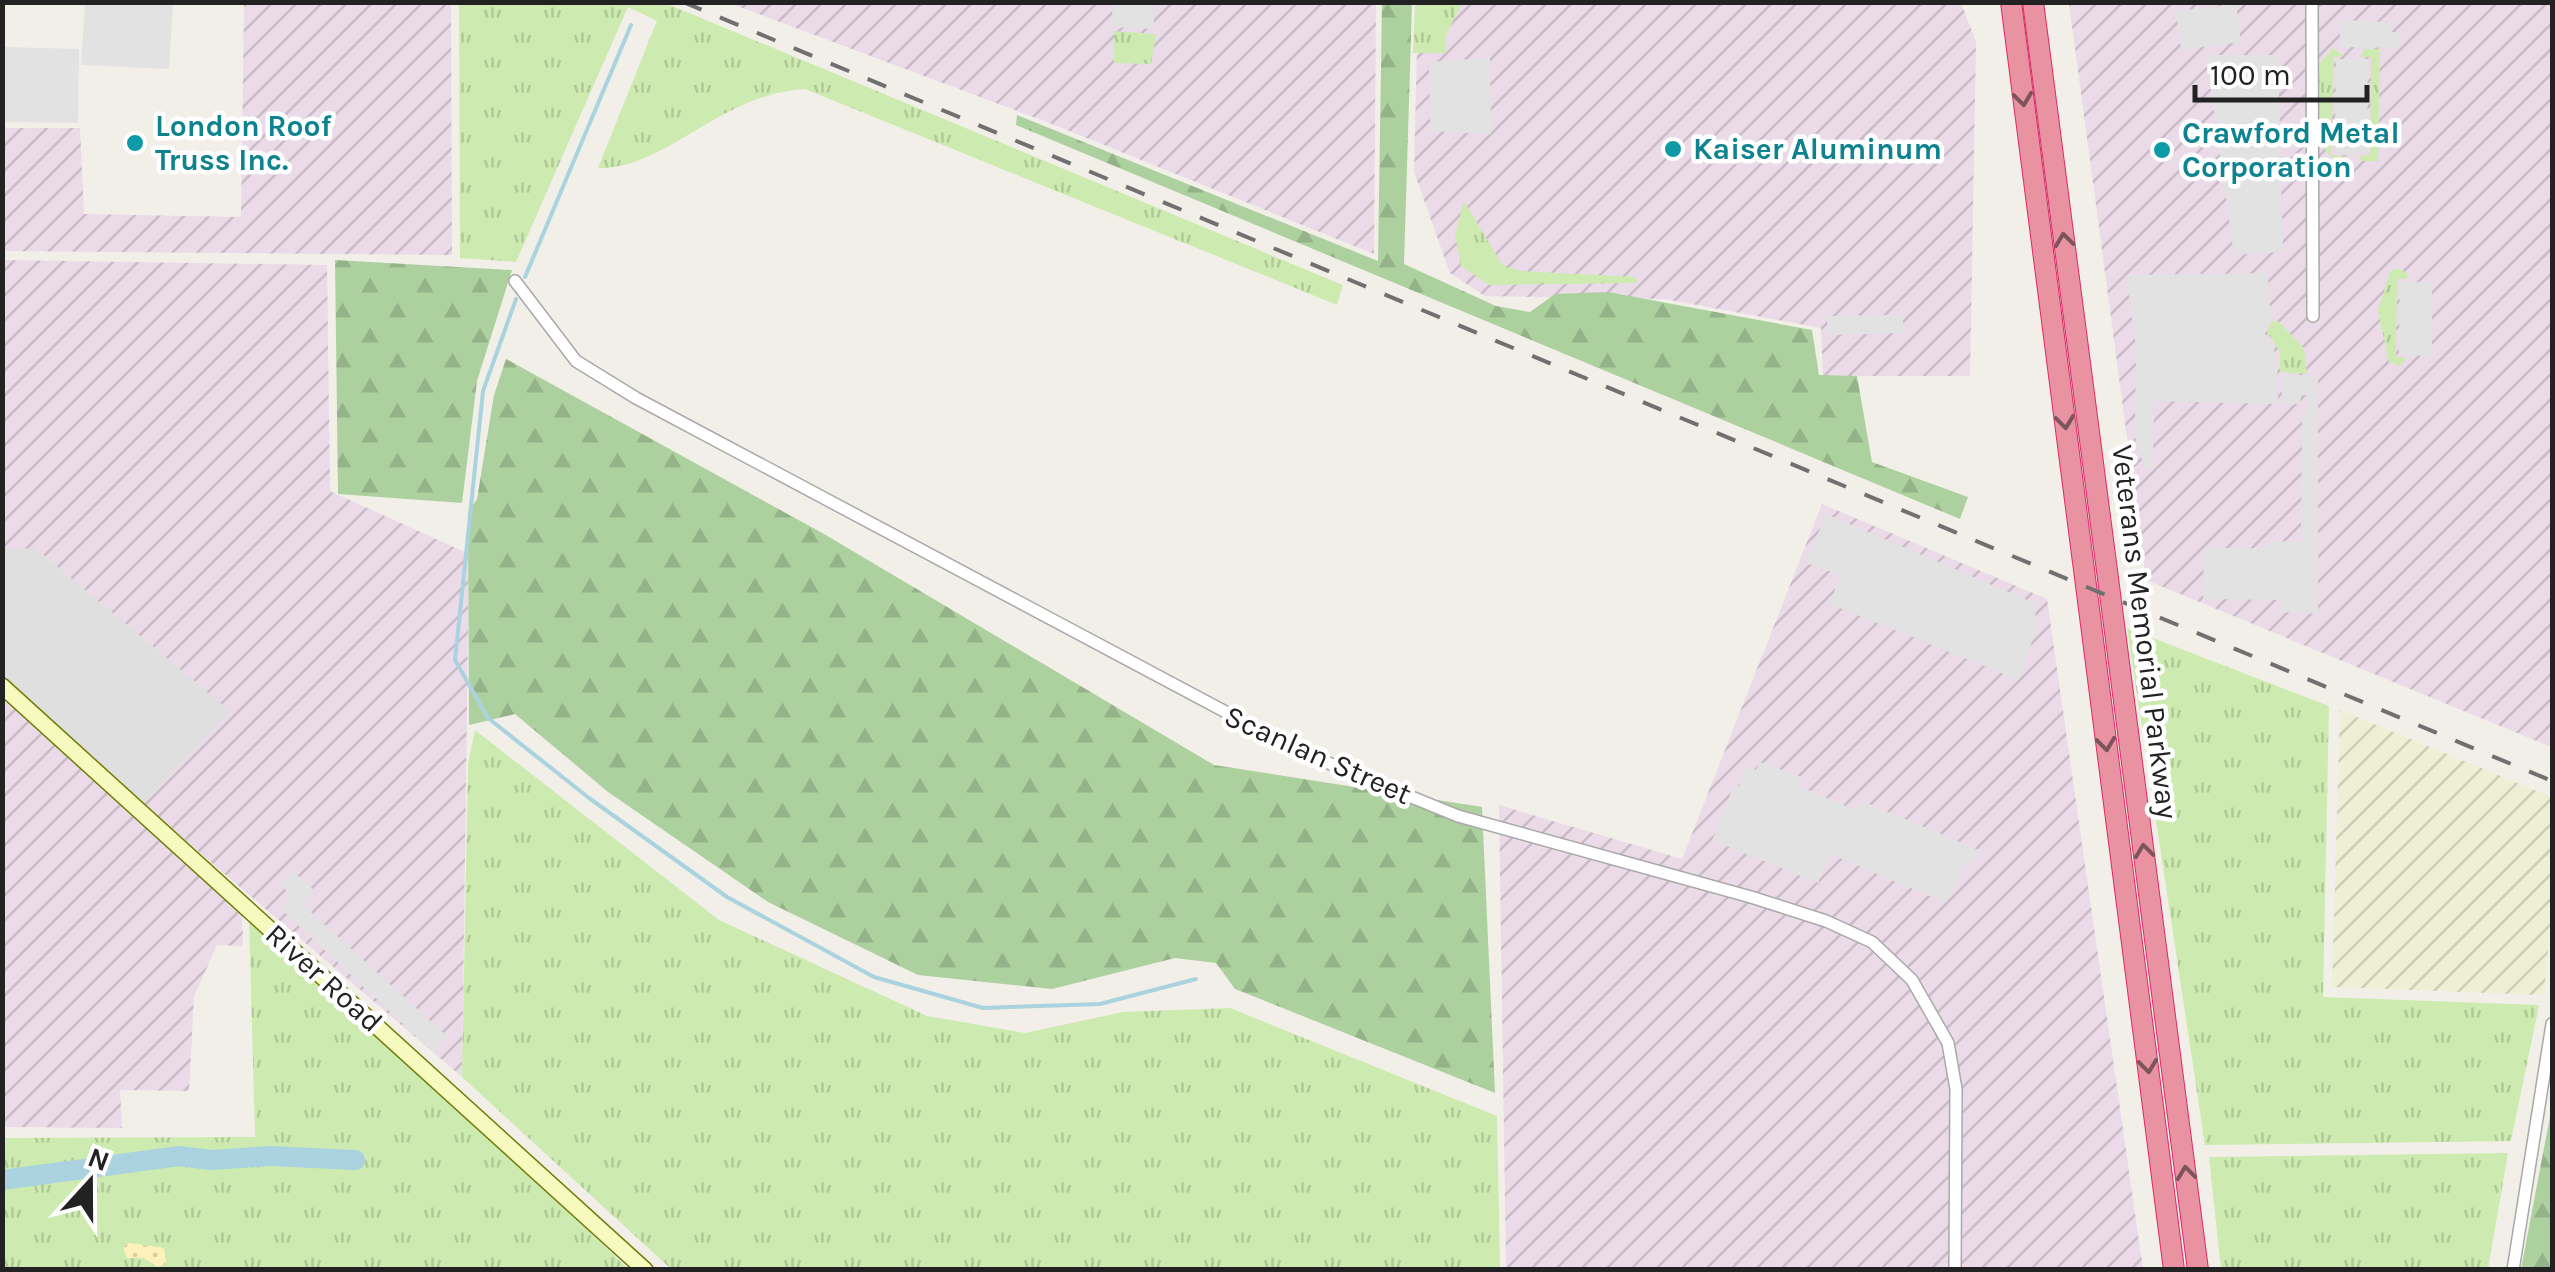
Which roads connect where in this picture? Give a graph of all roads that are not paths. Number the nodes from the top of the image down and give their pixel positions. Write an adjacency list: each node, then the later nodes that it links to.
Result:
1 (2010, 2): 10 (highway, Veterans Memorial Parkway, one-way to 10)
2 (2033, 2): 11 (highway, Veterans Memorial Parkway, one-way to 2)
3 (2312, 2): 5 (street)
4 (516, 281): 9 (street, Scanlan Street)
5 (2313, 316)
6 (2, 686): 8 (street, River Road)
7 (2552, 1024): 12 (street)
8 (645, 1270)
9 (1955, 1270)
10 (2174, 1270)
11 (2198, 1270)
12 (2512, 1270)

